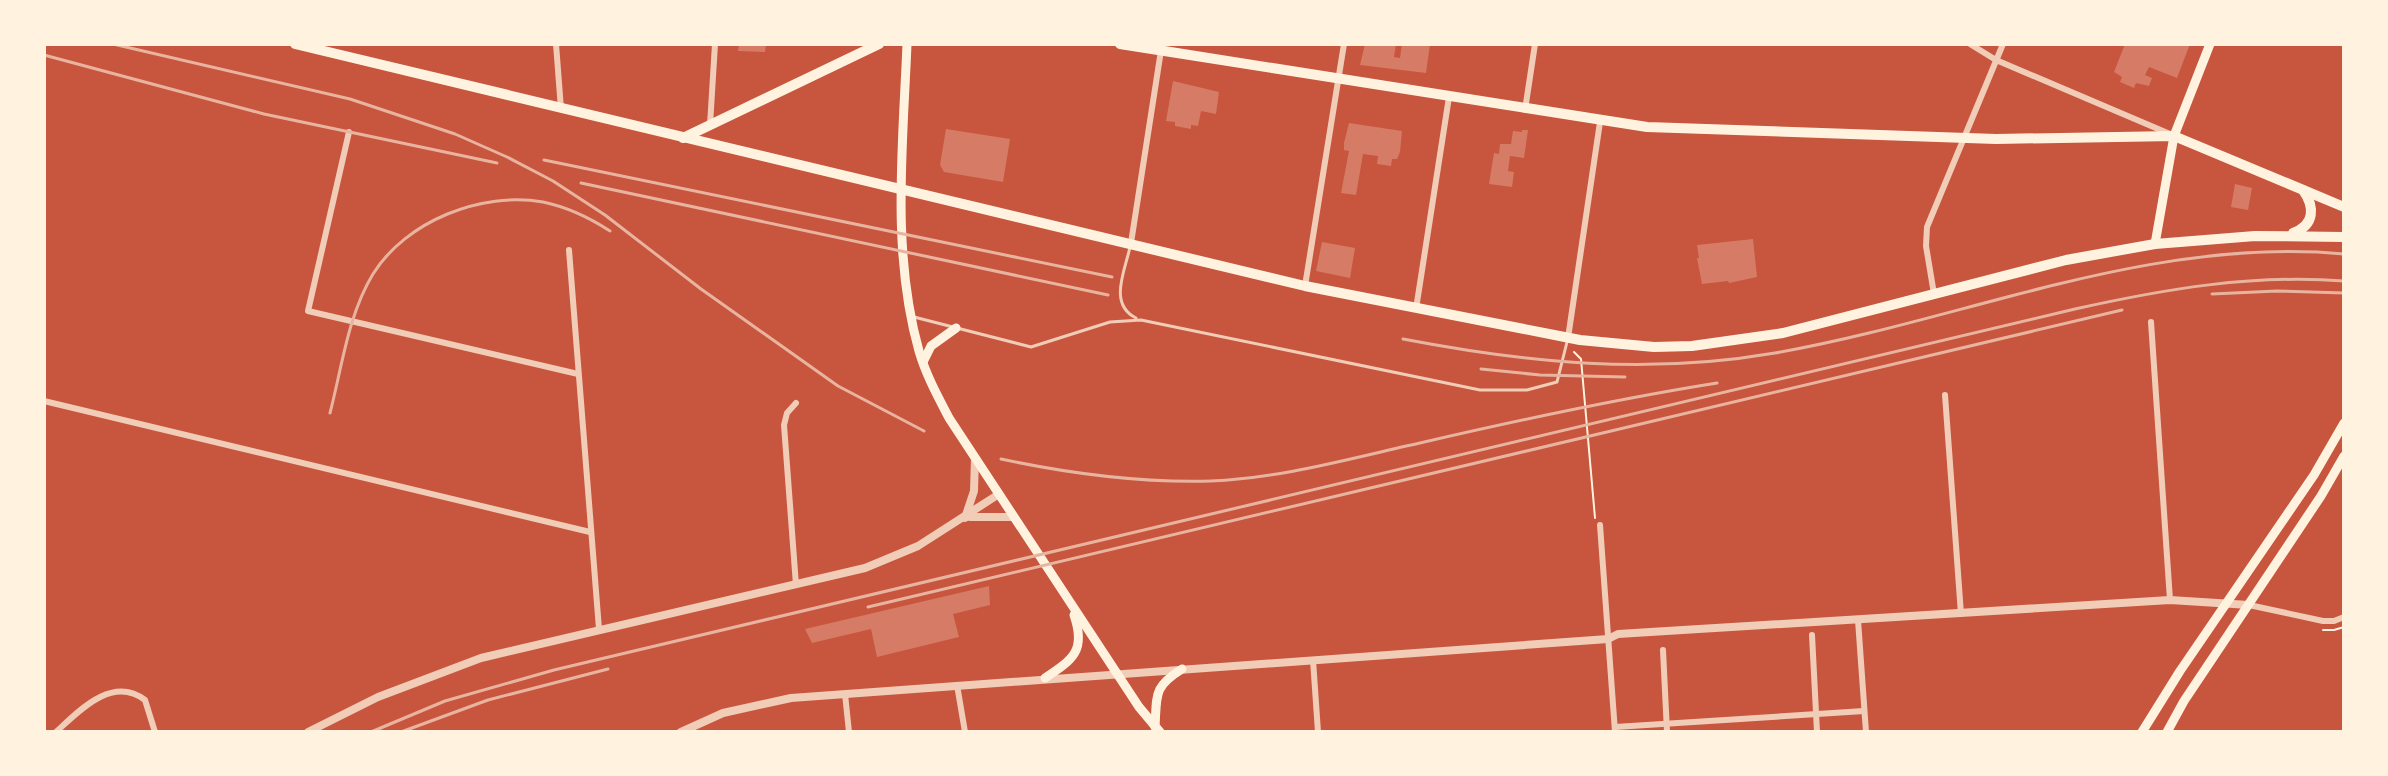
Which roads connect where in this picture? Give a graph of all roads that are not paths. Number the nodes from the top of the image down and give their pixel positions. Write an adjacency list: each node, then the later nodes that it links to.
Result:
1 (295, 44): 13 (main road)
2 (556, 44): 17 (street)
3 (715, 44): 20 (street)
4 (879, 44): 20 (main road)
5 (907, 44): 26 (main road)
6 (1120, 44): 12 (main road)
7 (1344, 44): 15 (street)
8 (1535, 44): 18 (street)
9 (1970, 44): 14 (street)
10 (2003, 44): 14 (street)
11 (2210, 44): 22 (main road)
12 (1161, 47): 15 (main road); 30 (street)
13 (342, 50): 17 (main road)
14 (1996, 60): 22 (street); 23 (street)
15 (1338, 79): 16 (main road); 33 (street)
16 (1449, 97): 18 (main road); 35 (street)
17 (561, 109): 24 (main road)
18 (1525, 110): 19 (main road)
19 (1600, 122): 23 (main road); 40 (street)
20 (710, 125): 24 (main road)
21 (349, 132): 42 (street)
22 (2174, 136): 23 (main road); 25 (main road); 31 (main road)
23 (1964, 137): 34 (street)
24 (683, 138): 26 (main road)
25 (2303, 190): 27 (main road); 28 (main road)
26 (903, 191): 30 (main road); 36 (main road)
27 (2344, 207)
28 (2288, 235): 29 (main road); 31 (main road)
29 (2344, 237)
30 (1131, 243): 33 (main road); 37 (lane)
31 (2155, 244): 34 (main road)
32 (569, 250): 42 (street)
33 (1305, 286): 35 (main road)
34 (1934, 294): 40 (main road)
35 (1416, 309): 40 (main road)
36 (911, 316): 39 (lane); 41 (main road)
37 (1141, 320): 39 (lane); 40 (lane)
38 (2151, 322): 56 (street)
39 (956, 328): 41 (main road)
40 (1568, 338)
41 (923, 362): 48 (main road)
42 (578, 374): 53 (street)
43 (1945, 395): 59 (street)
44 (44, 401): 53 (street)
45 (796, 403): 54 (street)
46 (2344, 423): 57 (main road)
47 (2344, 456): 58 (main road)
48 (975, 457): 49 (main road); 51 (street)
49 (999, 494): 50 (main road); 51 (street)
50 (1014, 517): 51 (street); 55 (main road)
51 (965, 518): 54 (street)
52 (1600, 525): 64 (street)
53 (590, 532): 62 (street)
54 (796, 585): 62 (street)
55 (1066, 596): 68 (main road); 69 (main road)
56 (2170, 600): 57 (street); 59 (street)
57 (2230, 603): 58 (street); 88 (main road)
58 (2249, 605): 60 (street); 89 (main road)
59 (1961, 614): 61 (street)
60 (2344, 617)
61 (1858, 620): 64 (street); 72 (street)
62 (599, 629): 80 (street)
63 (1812, 635): 73 (street)
64 (1608, 639): 66 (street); 76 (street)
65 (1663, 650): 74 (street)
66 (1313, 660): 67 (street); 84 (street)
67 (1182, 669): 68 (street); 77 (main road)
68 (1116, 673): 69 (street); 77 (main road)
69 (1045, 678): 70 (street)
70 (957, 685): 71 (street); 83 (street)
71 (845, 694): 75 (street); 82 (street)
72 (1864, 711): 73 (street); 87 (street)
73 (1816, 714): 74 (street); 86 (street)
74 (1667, 724): 76 (street); 85 (street)
75 (693, 729): 81 (street)
76 (1615, 729)
77 (1157, 730)
78 (56, 732): 79 (street)
79 (155, 732)
80 (308, 732)
81 (681, 732)
82 (849, 732)
83 (965, 732)
84 (1318, 732)
85 (1667, 732)
86 (1817, 732)
87 (1866, 732)
88 (2142, 732)
89 (2167, 732)

